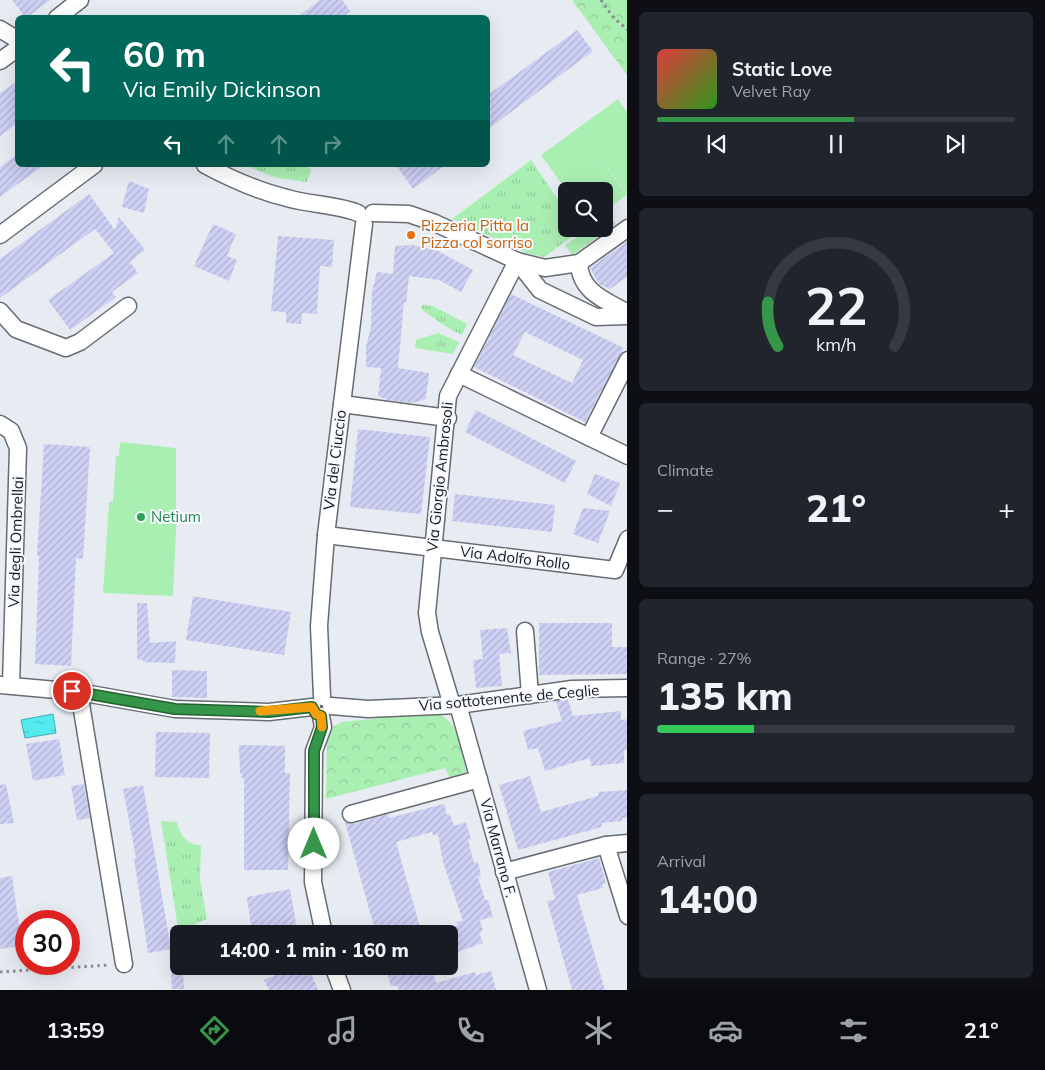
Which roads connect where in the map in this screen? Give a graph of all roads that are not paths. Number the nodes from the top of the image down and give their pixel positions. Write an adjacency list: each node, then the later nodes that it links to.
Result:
1 (80, 0): 2 (street)
2 (61, 15)
3 (0, 29): 4 (street)
4 (15, 38)
5 (15, 50): 6 (street)
6 (0, 61)
7 (91, 167): 11 (street)
8 (209, 167): 9 (street)
9 (365, 217): 12 (street); 20 (street, Via del Ciuccio)
10 (627, 229): 13 (street)
11 (0, 235)
12 (517, 261): 13 (street); 17 (street); 19 (street, Via Giorgio Ambrosoli)
13 (579, 263): 16 (street)
14 (128, 306): 15 (street)
15 (0, 311)
16 (627, 313)
17 (627, 314)
18 (627, 362): 23 (street)
19 (459, 374): 21 (street, Via Giorgio Ambrosoli); 23 (street)
20 (342, 404): 21 (street); 25 (street, Via del Ciuccio)
21 (448, 418): 27 (street, Via Giorgio Ambrosoli)
22 (5, 428): 29 (street, Via degli Ombrellai)
23 (589, 437): 24 (street)
24 (627, 456)
25 (326, 536): 27 (street, Via Adolfo Rollo); 34 (street, Via del Ciuccio)
26 (627, 541): 27 (street, Via Adolfo Rollo)
27 (433, 548): 33 (street, Via Giorgio Ambrosoli)
28 (525, 631): 32 (street)
29 (5, 685): 31 (street, Via sottotenente de Ceglie)
30 (627, 688): 32 (street, Via sottotenente de Ceglie)
31 (78, 692): 34 (street, Via sottotenente de Ceglie); 42 (street)
32 (530, 695): 33 (street, Via sottotenente de Ceglie)
33 (455, 705): 34 (street, Via sottotenente de Ceglie); 35 (street, Via Marrano F.)
34 (322, 706): 41 (street, Via del Ciuccio)
35 (479, 779): 36 (street); 39 (street, Via Marrano F.)
36 (351, 814)
37 (627, 843): 38 (street)
38 (606, 845): 39 (street); 40 (street)
39 (504, 872): 45 (street, Via Marrano F.)
40 (627, 915)
41 (322, 925)
42 (124, 964)
43 (336, 975): 44 (street)
44 (342, 990)
45 (538, 990)

